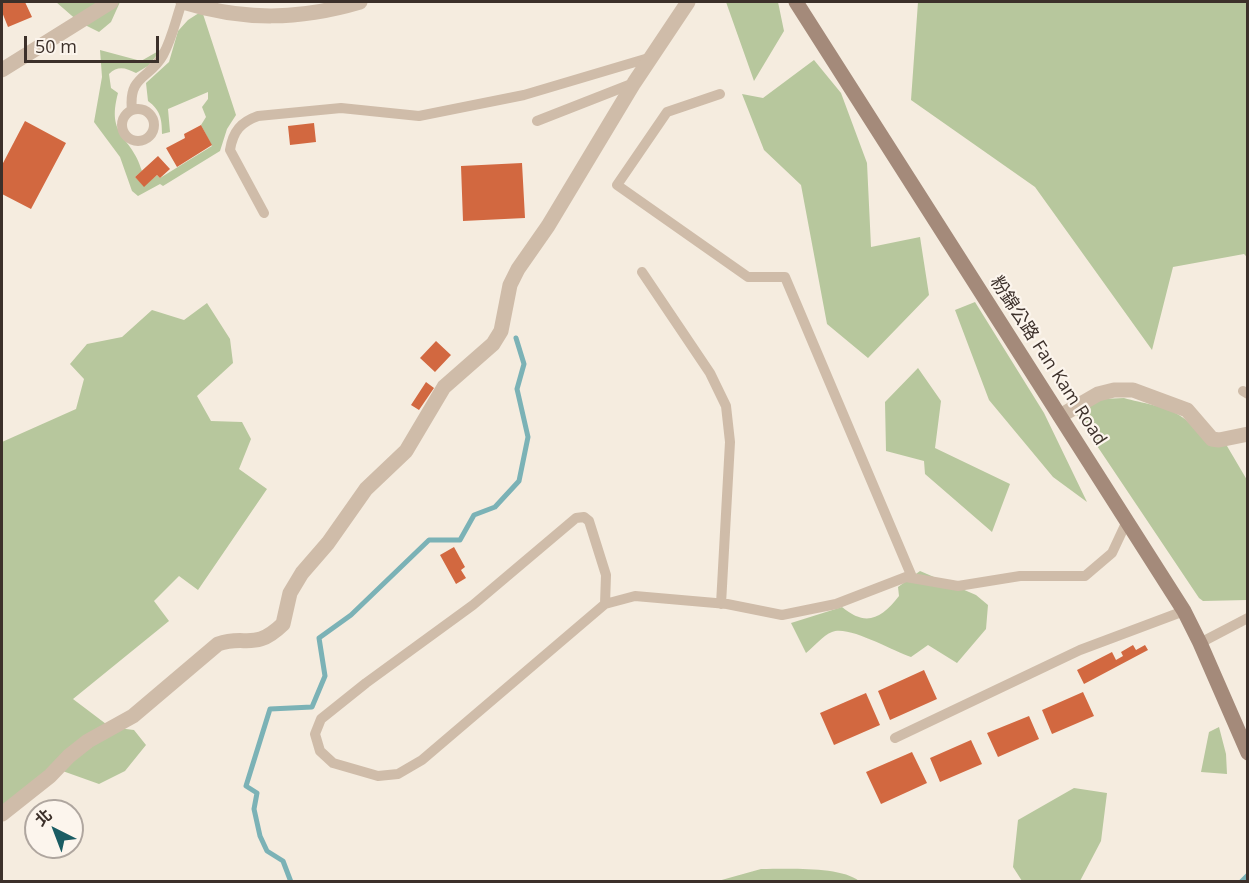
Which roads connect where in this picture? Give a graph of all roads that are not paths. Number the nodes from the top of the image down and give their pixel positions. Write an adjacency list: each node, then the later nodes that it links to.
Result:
1 (111, 2): 7 (street)
2 (183, 2): 3 (street); 10 (lane)
3 (360, 2)
4 (688, 2): 6 (street)
5 (796, 2): 14 (main road, 粉錦公路 Fan Kam Road)
6 (652, 57): 8 (street); 12 (lane)
7 (2, 70)
8 (634, 82): 11 (lane); 26 (street)
9 (720, 94): 17 (lane)
10 (132, 110)
11 (537, 121)
12 (264, 213)
13 (642, 272): 19 (lane)
14 (1060, 416): 15 (street); 16 (main road, 粉錦公路 Fan Kam Road)
15 (1248, 434)
16 (1127, 521): 17 (lane); 20 (main road, 粉錦公路 Fan Kam Road)
17 (912, 577): 19 (lane)
18 (605, 604): 18 (lane); 19 (lane)
19 (721, 604)
20 (1184, 611): 22 (main road, 粉錦公路 Fan Kam Road); 24 (lane)
21 (1248, 618): 22 (lane)
22 (1200, 643): 23 (main road, 粉錦公路 Fan Kam Road)
23 (1243, 728): 25 (main road, 粉錦公路 Fan Kam Road)
24 (895, 738)
25 (1248, 753)
26 (2, 814)

